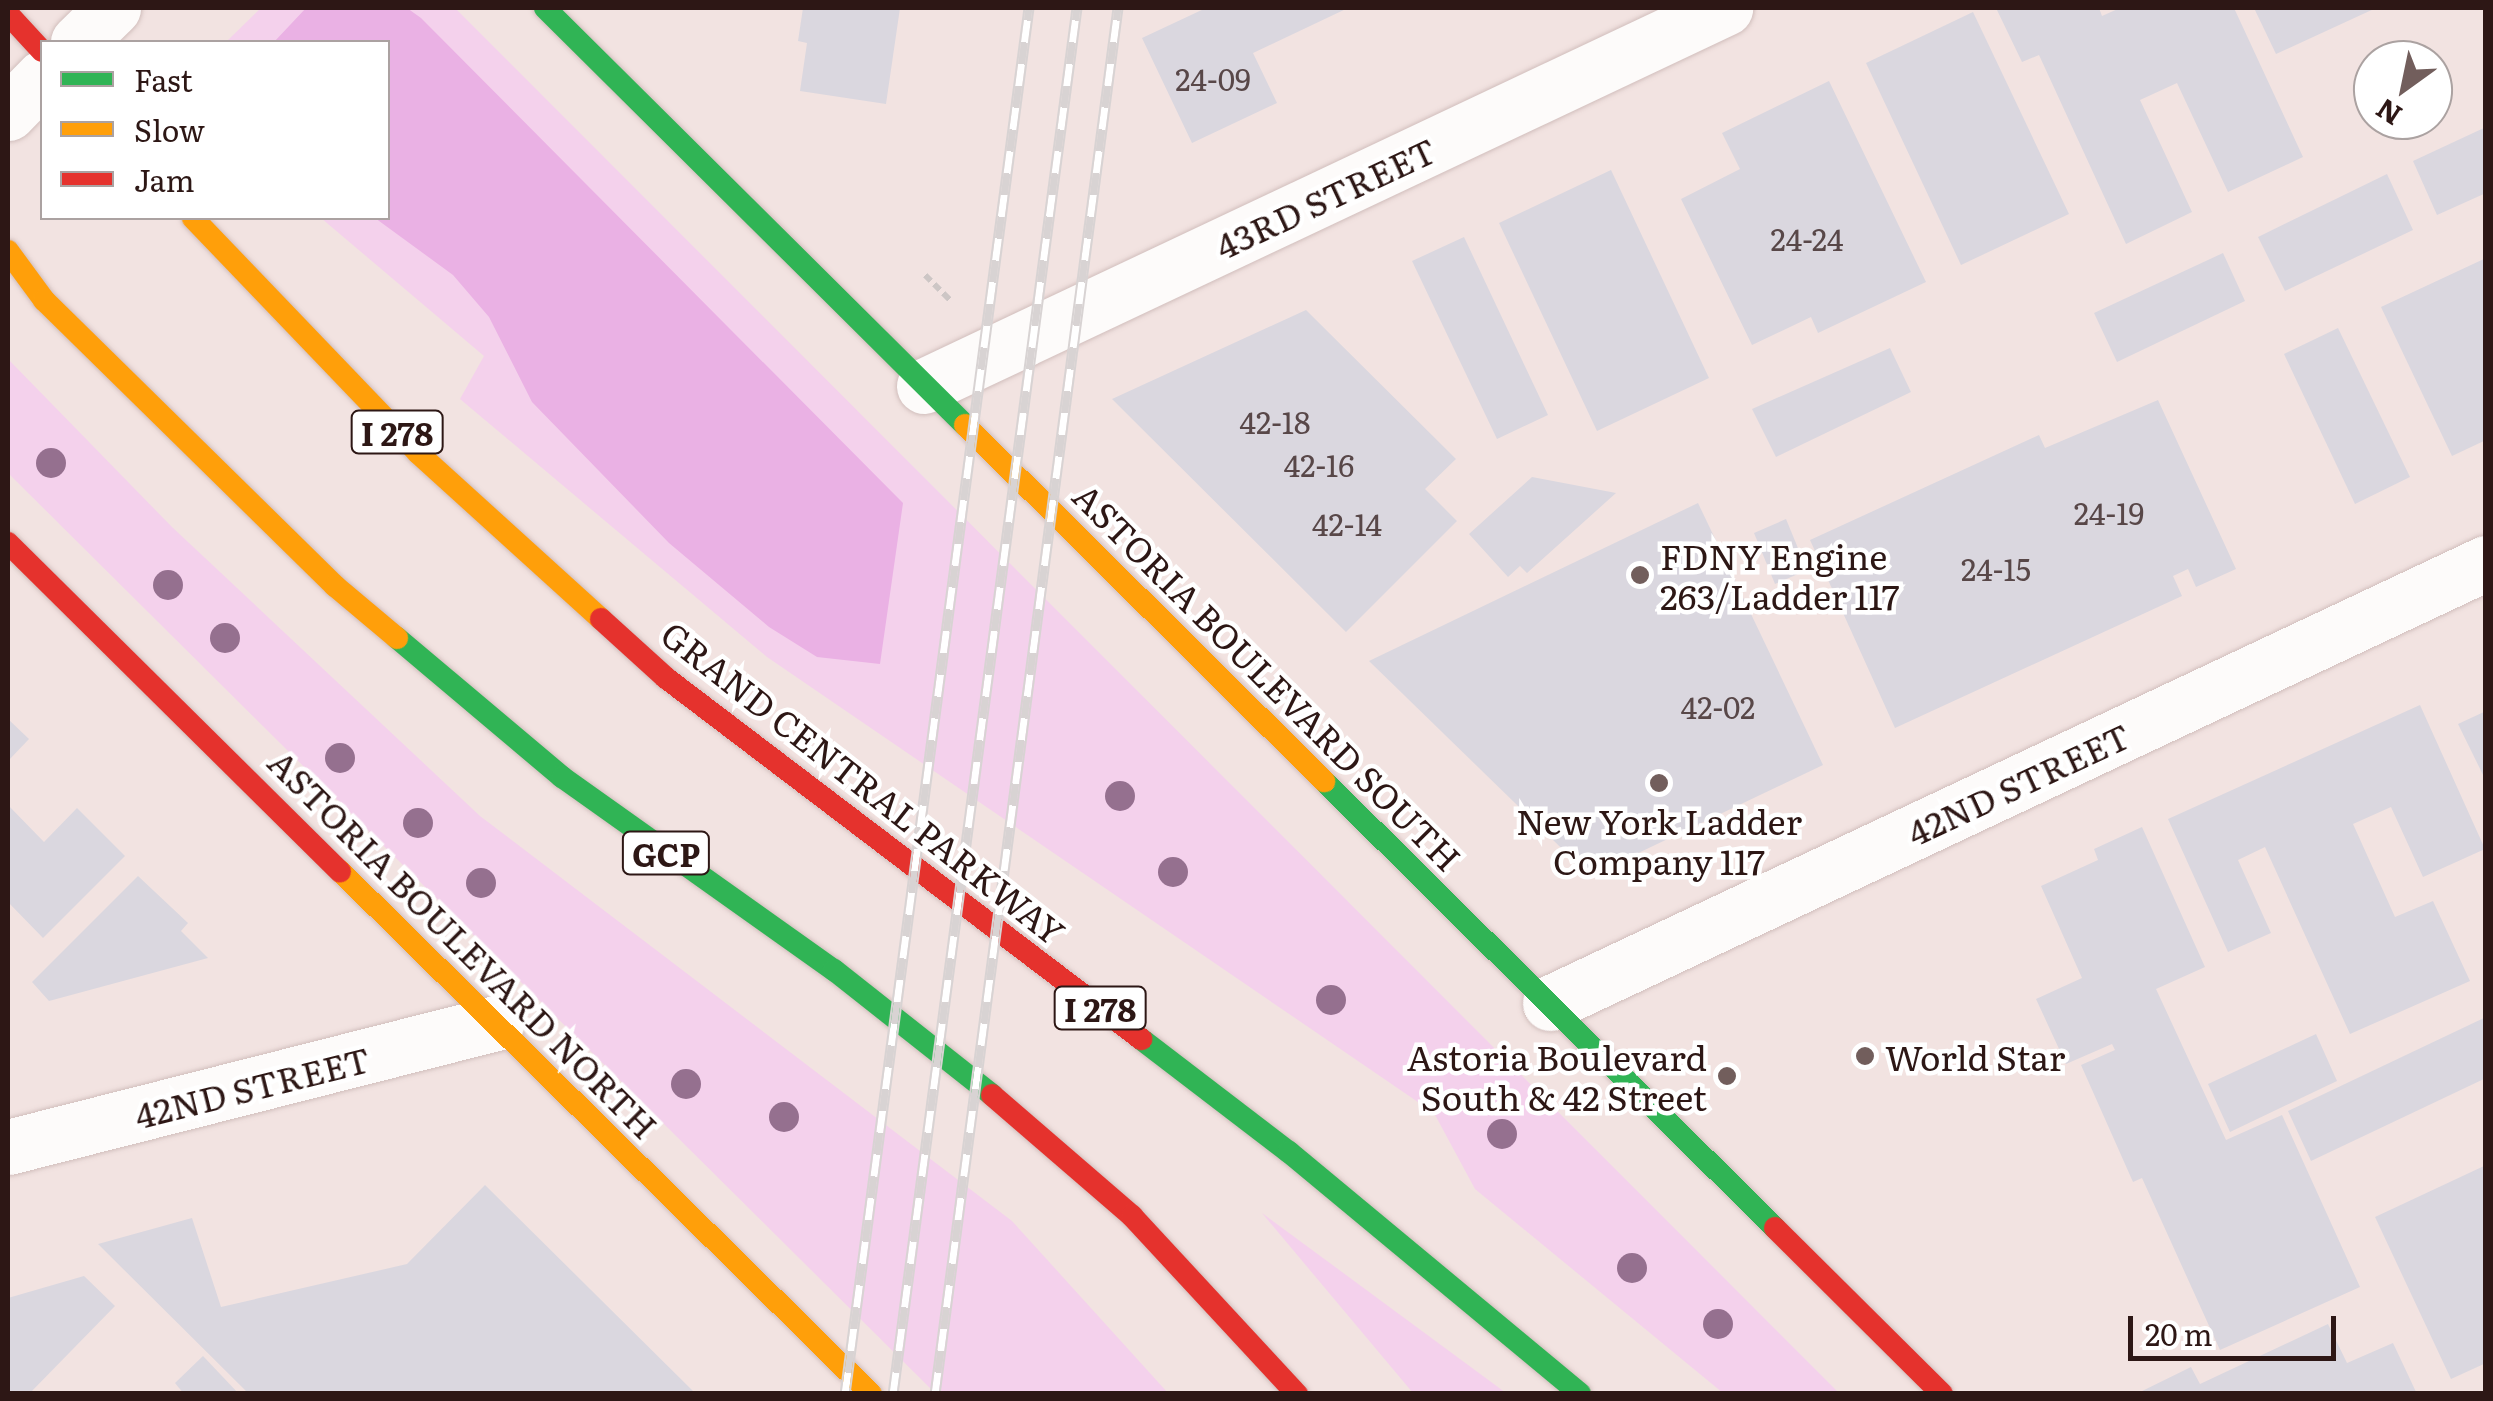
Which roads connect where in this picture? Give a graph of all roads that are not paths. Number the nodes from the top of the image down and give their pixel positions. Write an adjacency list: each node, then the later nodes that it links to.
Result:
1 (11, 8): 7 (main road)
2 (113, 8): 6 (street)
3 (545, 8): 15 (main road, ASTORIA BOULEVARD SOUTH)
4 (1725, 8): 15 (street, 43RD STREET)
5 (8, 14): 8 (main road)
6 (69, 40)
7 (40, 42)
8 (40, 44)
9 (40, 68): 10 (street)
10 (8, 112)
11 (195, 220): 23 (main road, GRAND CENTRAL PARKWAY / I 278)
12 (8, 251): 14 (main road, GCP)
13 (8, 268): 14 (main road)
14 (44, 300): 22 (main road, GCP)
15 (924, 386): 18 (main road, ASTORIA BOULEVARD SOUTH)
16 (8, 543): 19 (main road, ASTORIA BOULEVARD NORTH)
17 (2486, 563): 18 (street, 42ND STREET)
18 (1550, 1003): 24 (main road, ASTORIA BOULEVARD SOUTH)
19 (496, 1024): 20 (street, 42ND STREET); 21 (main road, ASTORIA BOULEVARD NORTH)
20 (8, 1147)
21 (871, 1394)
22 (1297, 1394)
23 (1580, 1394)
24 (1942, 1394)

